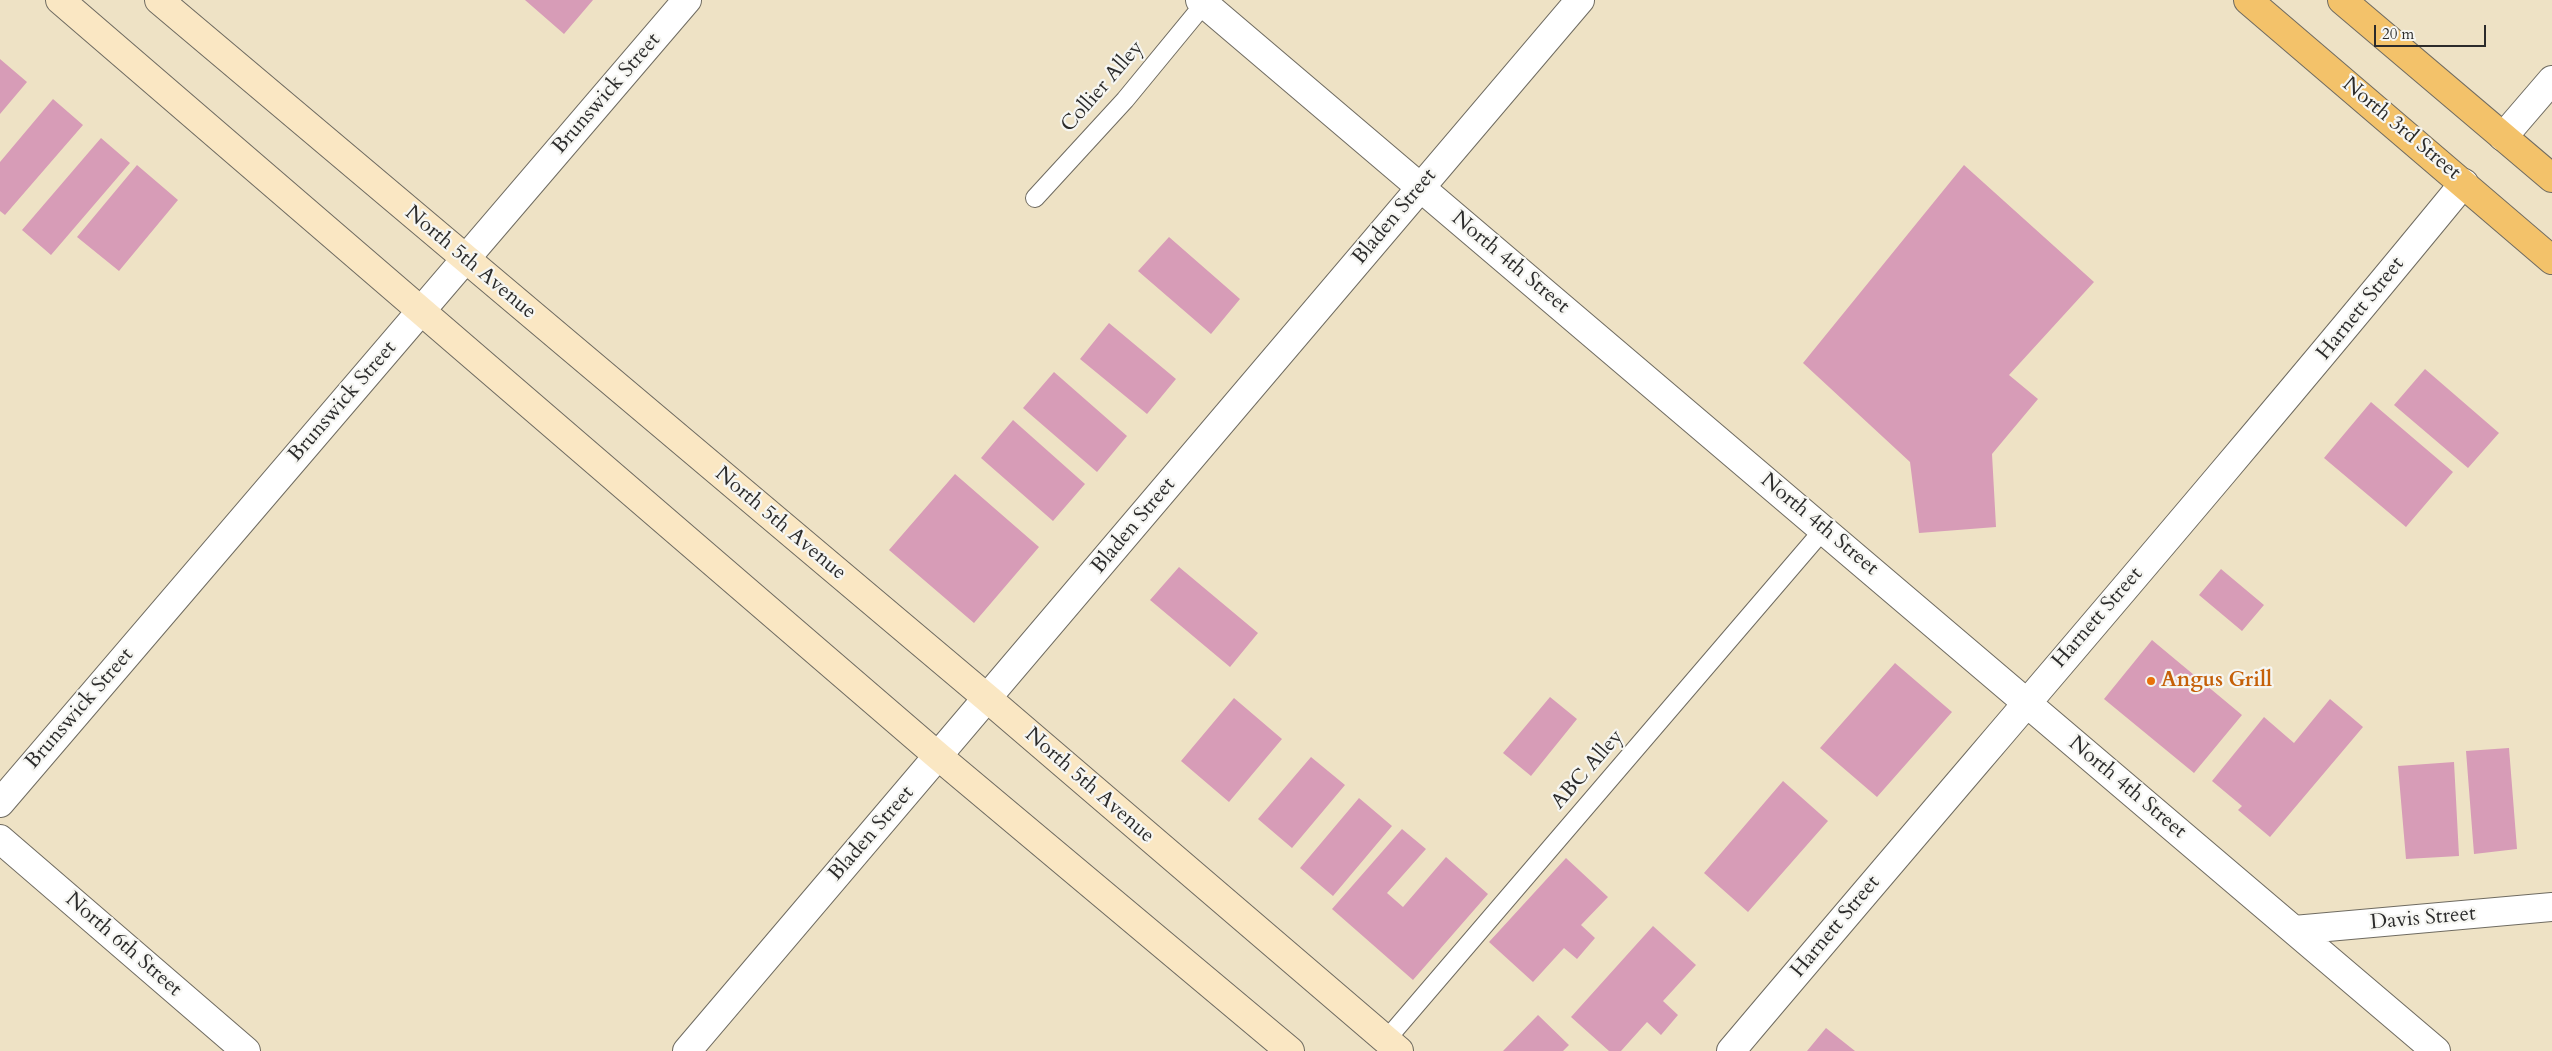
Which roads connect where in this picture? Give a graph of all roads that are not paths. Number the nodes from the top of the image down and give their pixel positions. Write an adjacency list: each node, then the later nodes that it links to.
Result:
1 (60, 0): 16 (street)
2 (159, 0): 14 (street, North 5th Avenue)
3 (687, 0): 14 (street, Brunswick Street)
4 (1580, 0): 12 (street, Bladen Street)
5 (2248, 0): 11 (main road, North 3rd Street)
6 (2342, 0): 9 (main road)
7 (1202, 2): 12 (street, North 4th Street); 13 (lane, Collier Alley)
8 (2552, 80): 9 (street)
9 (2503, 137): 10 (main road)
10 (2552, 178)
11 (2464, 183): 15 (main road, North 3rd Street); 19 (street, Harnett Street)
12 (1420, 188): 17 (street, North 4th Street); 18 (street, Bladen Street)
13 (1035, 198)
14 (465, 259): 16 (street, Brunswick Street); 18 (street, North 5th Avenue)
15 (2552, 260)
16 (420, 312): 20 (street); 21 (street, Brunswick Street)
17 (1824, 529): 19 (street, North 4th Street); 25 (lane, ABC Alley)
18 (987, 698): 20 (street, Bladen Street); 25 (street, North 5th Avenue)
19 (2026, 702): 24 (street, North 4th Street); 29 (street, Harnett Street)
20 (938, 756): 27 (street, Bladen Street); 28 (street)
21 (0, 803)
22 (0, 839): 26 (street, North 6th Street)
23 (2552, 907): 24 (street, Davis Street)
24 (2294, 930): 30 (street, North 4th Street)
25 (1392, 1045)
26 (246, 1051)
27 (686, 1051)
28 (1290, 1051)
29 (1731, 1051)
30 (2436, 1051)

